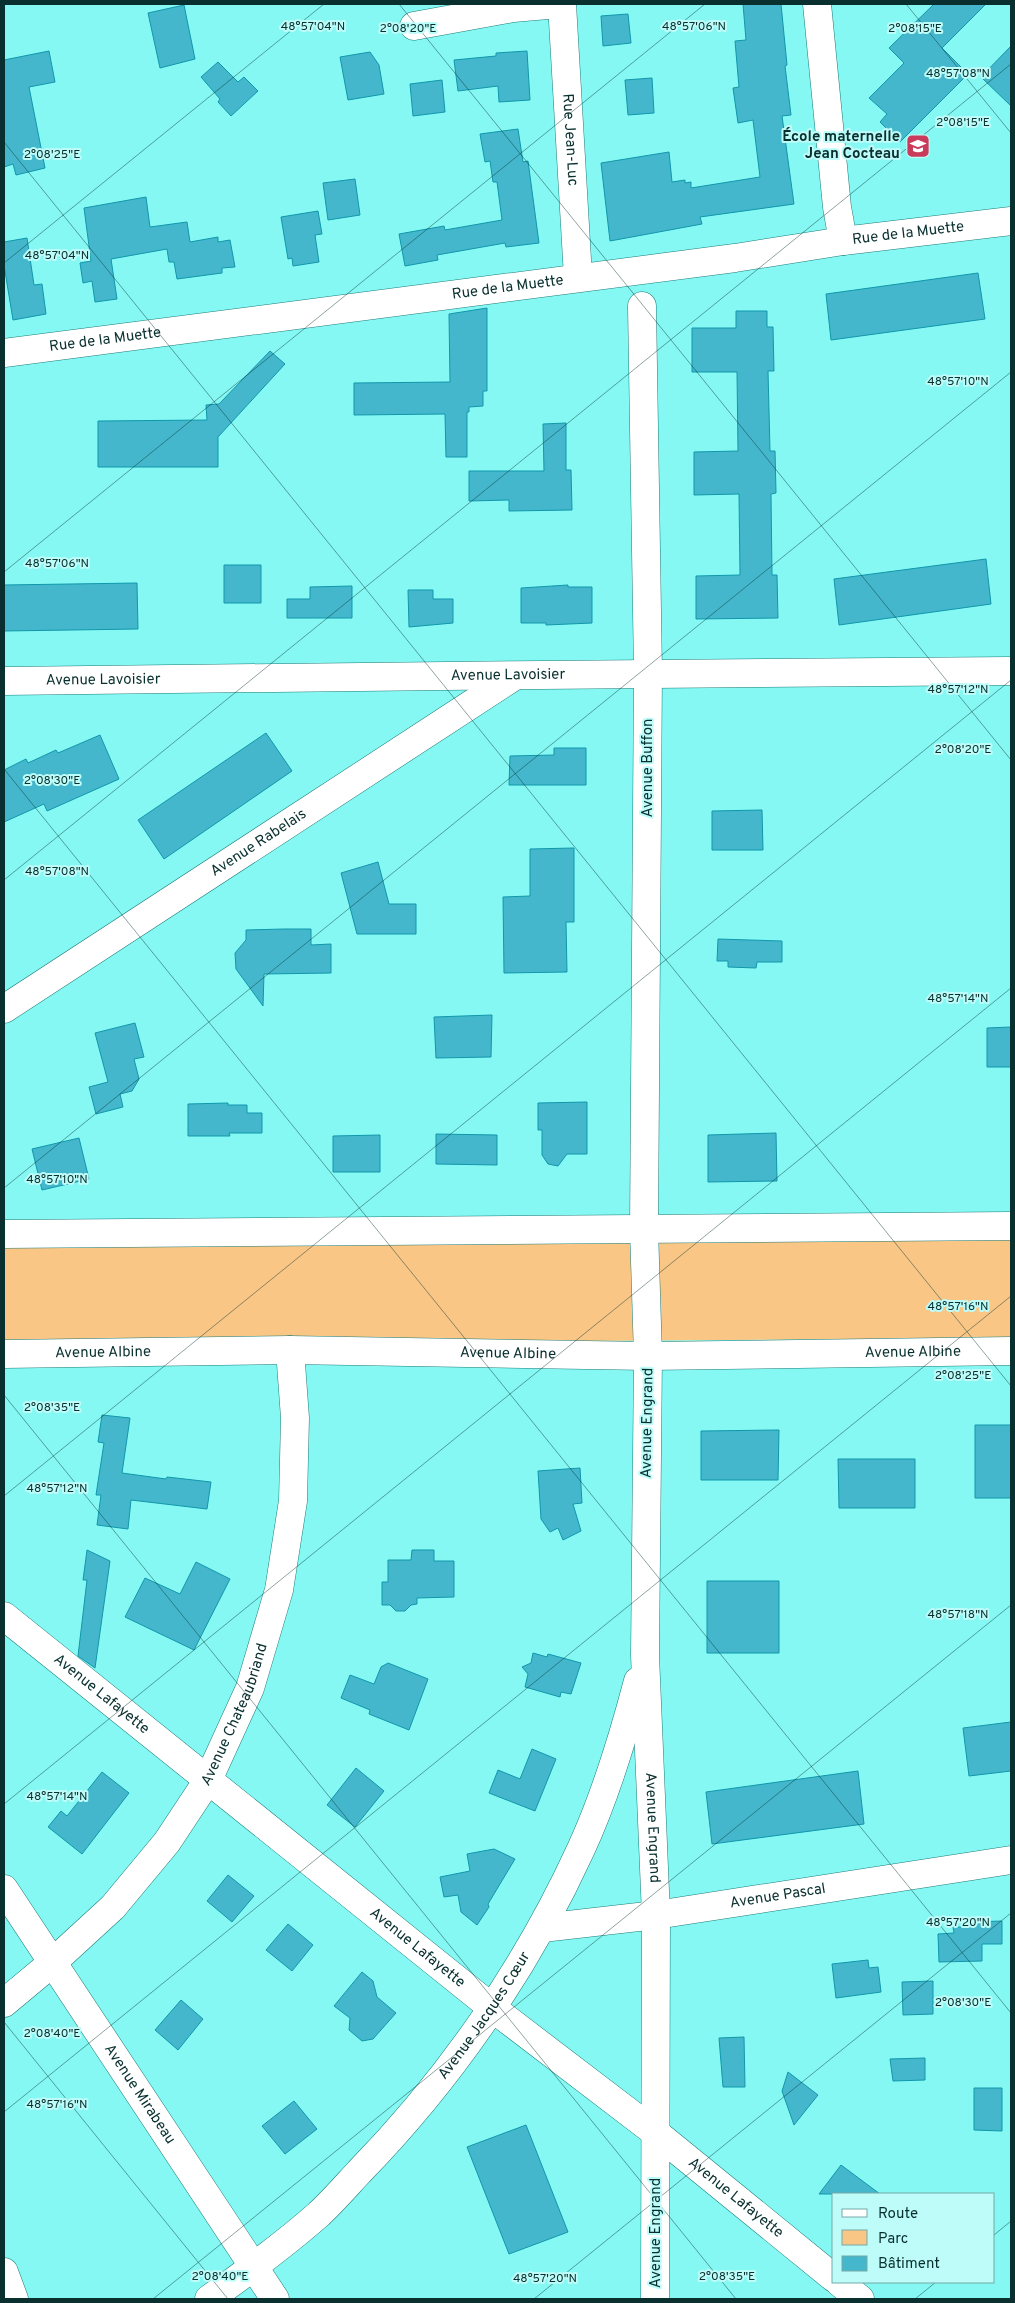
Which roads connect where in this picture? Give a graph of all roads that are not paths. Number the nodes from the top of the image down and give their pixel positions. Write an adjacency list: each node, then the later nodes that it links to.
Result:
1 (560, 4): 3 (street); 6 (street, Rue Jean-Luc)
2 (818, 4): 5 (street)
3 (414, 26)
4 (1011, 221): 5 (street, Rue de la Muette)
5 (843, 241): 6 (street, Rue de la Muette)
6 (578, 277): 8 (street, Rue de la Muette)
7 (642, 306): 10 (street, Avenue Buffon)
8 (4, 353)
9 (1011, 671): 10 (street, Avenue Lavoisier)
10 (648, 672): 11 (street, Avenue Lavoisier); 15 (street, Avenue Buffon)
11 (513, 676): 12 (street, Avenue Lavoisier); 13 (street, Avenue Rabelais)
12 (4, 681)
13 (4, 1009)
14 (1011, 1226): 15 (street)
15 (644, 1229): 16 (street); 20 (street, Avenue Buffon)
16 (4, 1234)
17 (290, 1350): 19 (street, Avenue Albine); 20 (street, Avenue Albine); 23 (street, Avenue Chateaubriand)
18 (1011, 1351): 20 (street, Avenue Albine)
19 (4, 1354)
20 (648, 1356): 22 (street, Avenue Engrand)
21 (4, 1616): 23 (street, Avenue Lafayette)
22 (645, 1655): 26 (street, Avenue Engrand); 27 (street, Avenue Jacques Cœur)
23 (208, 1780): 28 (street, Avenue Chateaubriand); 30 (street, Avenue Lafayette)
24 (1011, 1860): 26 (street, Avenue Pascal)
25 (4, 1889): 28 (street, Avenue Mirabeau)
26 (656, 1915): 27 (street, Avenue Pascal); 31 (street, Avenue Engrand)
27 (542, 1928): 30 (street, Avenue Jacques Cœur)
28 (52, 1963): 29 (street, Avenue Chateaubriand); 32 (street, Avenue Mirabeau)
29 (4, 2003)
30 (492, 2007): 31 (street, Avenue Lafayette); 32 (street, Avenue Jacques Cœur)
31 (656, 2134): 34 (street, Avenue Lafayette); 39 (street, Avenue Engrand)
32 (254, 2267): 37 (street, Avenue Jacques Cœur); 38 (street, Avenue Mirabeau)
33 (4, 2272): 36 (street)
34 (832, 2276)
35 (840, 2283): 40 (street)
36 (14, 2299)
37 (209, 2299)
38 (275, 2299)
39 (655, 2299)
40 (860, 2299)

